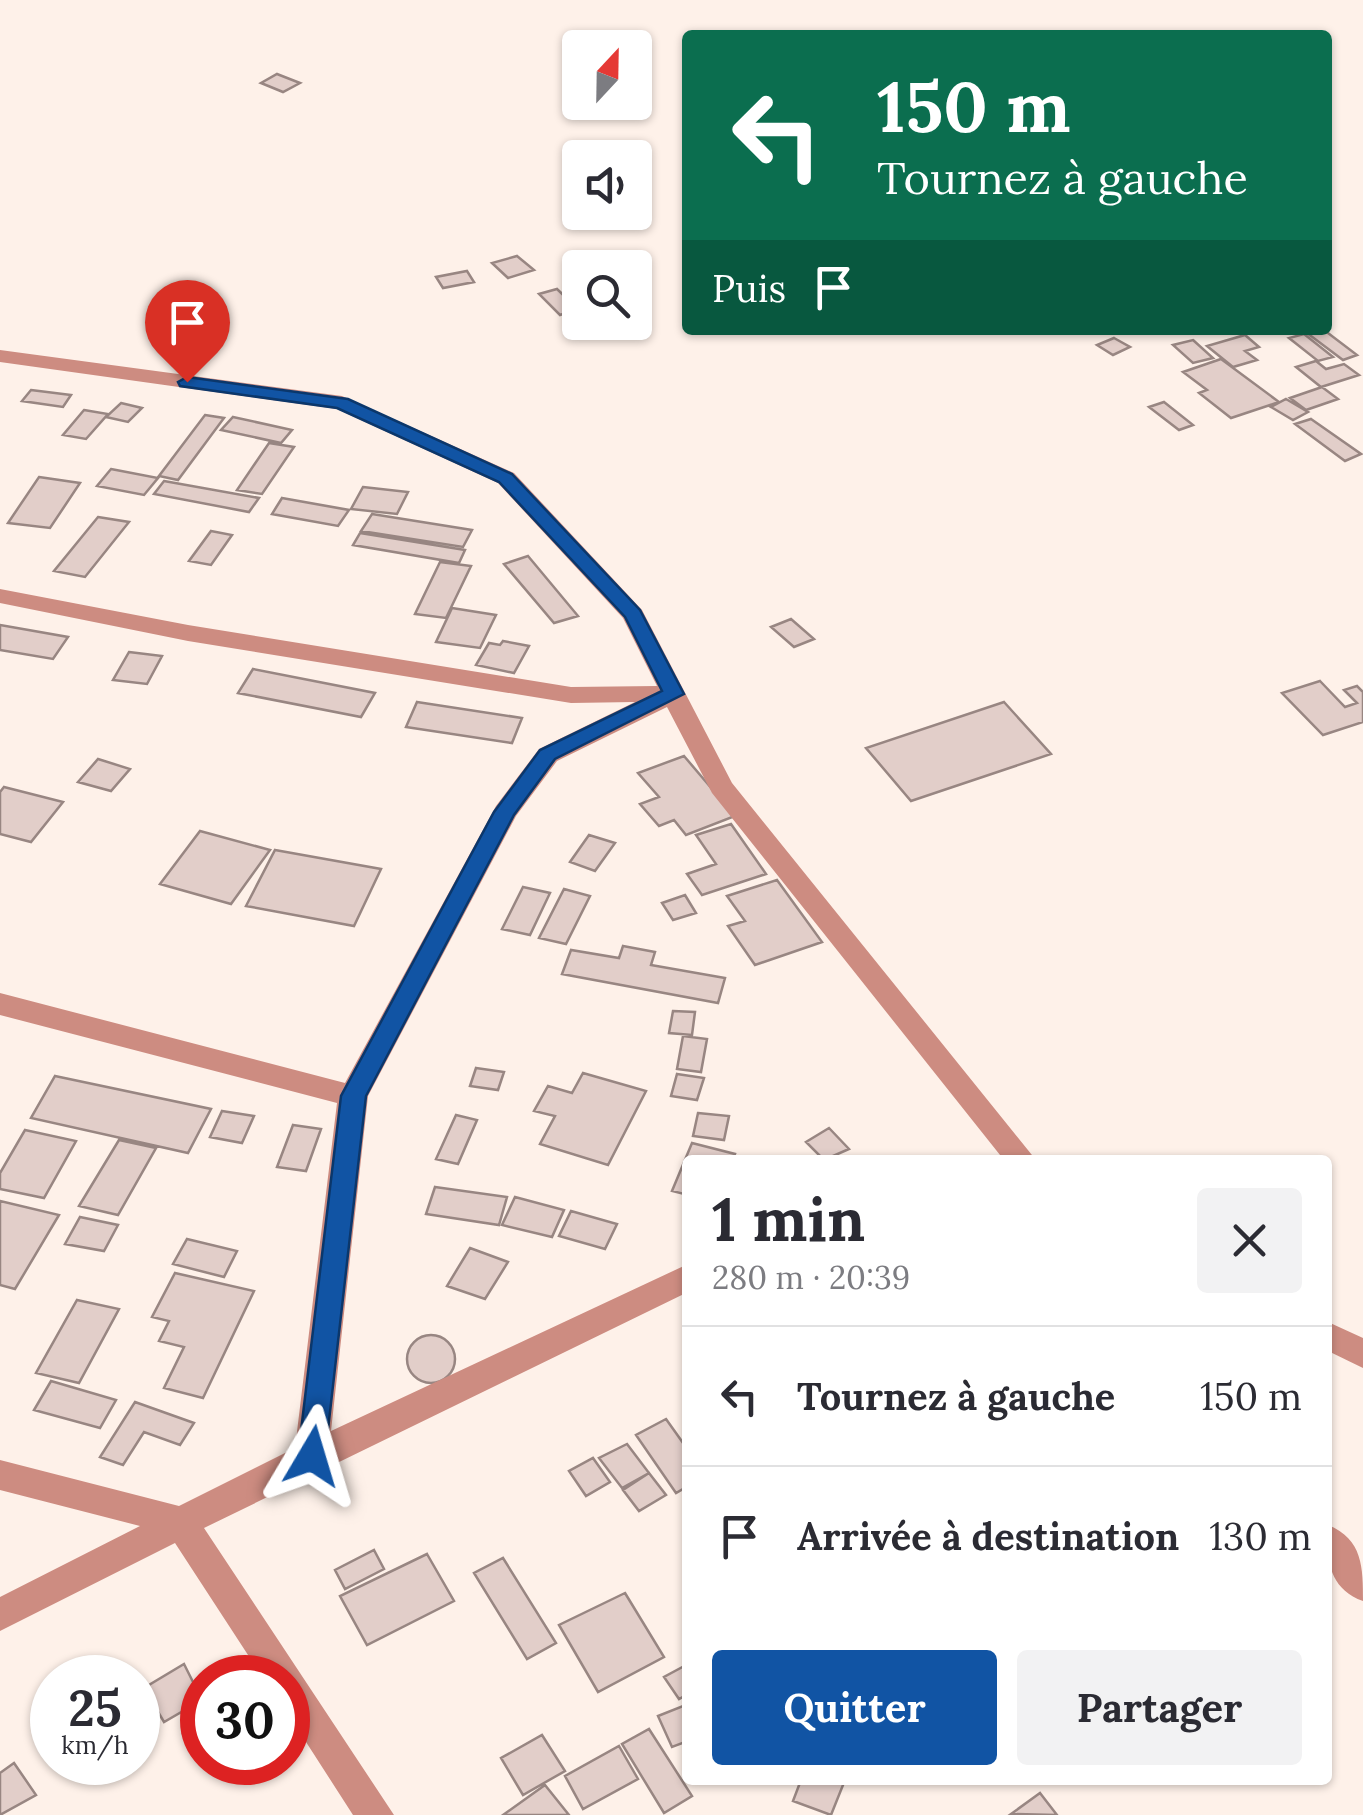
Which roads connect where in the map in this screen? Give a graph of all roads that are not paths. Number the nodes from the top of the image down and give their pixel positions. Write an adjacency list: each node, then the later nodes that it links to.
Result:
1 (0, 356): 3 (street)
2 (0, 596): 3 (street)
3 (673, 694): 5 (street); 6 (street)
4 (0, 1004): 5 (street)
5 (354, 1096): 10 (street)
6 (1017, 1155)
7 (682, 1280): 10 (street)
8 (1332, 1337): 9 (street)
9 (1363, 1354)
10 (312, 1456): 12 (street)
11 (0, 1474): 12 (street)
12 (181, 1522): 15 (street); 16 (street)
13 (1332, 1546): 14 (street)
14 (1363, 1585)
15 (0, 1615)
16 (269, 1655)
17 (310, 1716): 18 (street)
18 (375, 1815)

